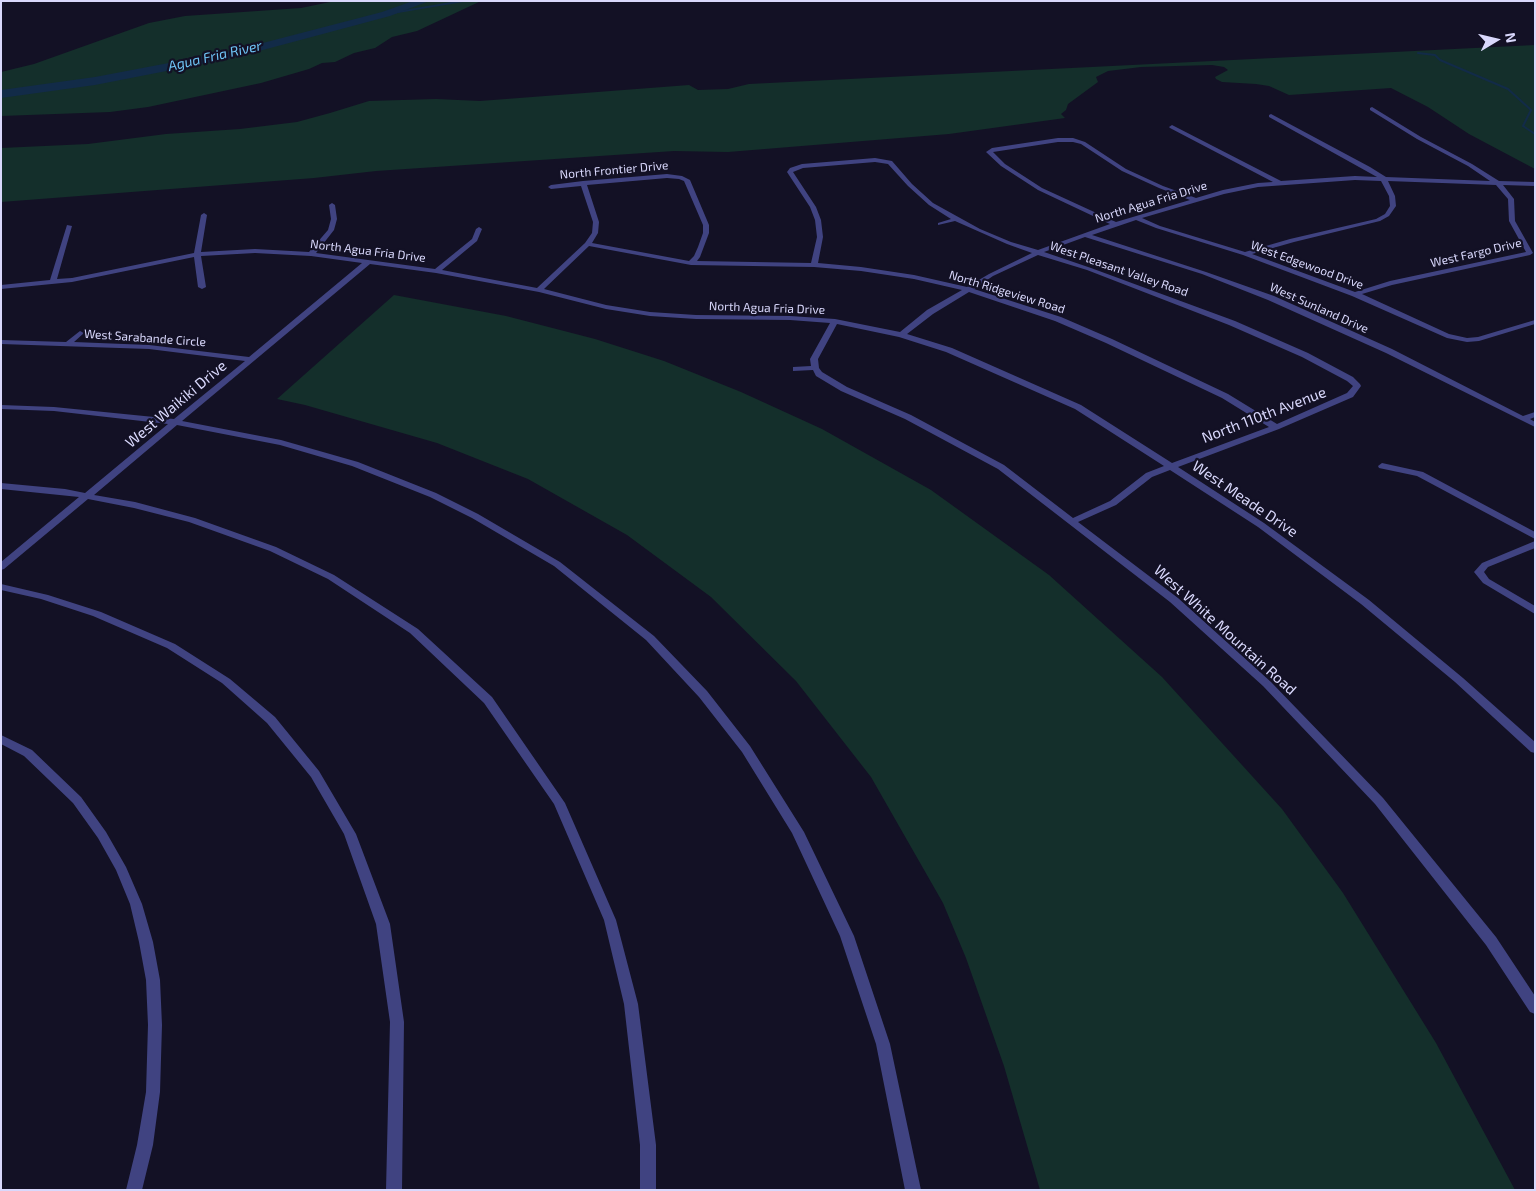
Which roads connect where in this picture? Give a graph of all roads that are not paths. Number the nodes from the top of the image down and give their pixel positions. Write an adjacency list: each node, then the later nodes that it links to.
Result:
1 (1372, 109): 7 (street, West Fargo Drive)
2 (1271, 116): 4 (street)
3 (1172, 128): 6 (street)
4 (1382, 178): 6 (street, North Agua Fria Drive); 7 (street, North Agua Fria Drive); 24 (street)
5 (583, 183): 9 (street, North Frontier Drive); 20 (street); 26 (street, North Frontier Drive)
6 (1279, 183): 10 (street, North Agua Fria Drive)
7 (1498, 183): 8 (street, North Agua Fria Drive); 34 (street, West Fargo Drive)
8 (1535, 184)
9 (550, 187)
10 (1194, 199): 13 (street, North Agua Fria Drive); 16 (street)
11 (332, 205): 23 (street)
12 (204, 215): 22 (street)
13 (1136, 218): 16 (street, North Agua Fria Drive); 24 (street, West Edgewood Drive)
14 (956, 219): 15 (street); 21 (street, West Pleasant Valley Road); 27 (street, West Pleasant Valley Road)
15 (940, 224)
16 (1116, 224): 19 (street, North Agua Fria Drive)
17 (70, 226): 29 (street)
18 (479, 229): 28 (street)
19 (1085, 235): 21 (street, North Agua Fria Drive); 49 (street, West Sunland Drive)
20 (588, 244): 26 (street, North Ridgeview Road); 33 (street)
21 (1036, 253): 32 (street, North Agua Fria Drive); 46 (street, West Pleasant Valley Road)
22 (197, 254): 23 (street, North Agua Fria Drive); 29 (street, North Agua Fria Drive); 31 (street)
23 (311, 254): 25 (street, North Agua Fria Drive)
24 (1244, 254): 34 (street, West Edgewood Drive)
25 (368, 262): 28 (street, North Agua Fria Drive); 43 (street, West Waikiki Drive)
26 (691, 263): 27 (street, North Ridgeview Road)
27 (814, 265): 32 (street, North Ridgeview Road)
28 (436, 271): 33 (street, North Agua Fria Drive)
29 (53, 282): 30 (street, North Agua Fria Drive)
30 (1, 287)
31 (202, 287)
32 (968, 289): 40 (street, North Agua Fria Drive); 52 (street, North Ridgeview Road)
33 (538, 290): 35 (street, North Agua Fria Drive)
34 (1355, 294): 37 (street, West Edgewood Drive)
35 (696, 317): 36 (street, North Agua Fria Drive); 38 (street)
36 (835, 321): 40 (street, North Agua Fria Drive); 44 (street)
37 (1535, 322)
38 (693, 325)
39 (80, 333): 42 (street, West Sarabande Circle)
40 (901, 335): 53 (street, West Meade Drive)
41 (1, 342): 42 (street, West Sarabande Circle)
42 (68, 344): 43 (street, West Sarabande Circle)
43 (250, 359): 50 (street, West Waikiki Drive)
44 (815, 368): 45 (street); 57 (street, West White Mountain Road)
45 (796, 369)
46 (1357, 386): 52 (street, North 110th Avenue)
47 (1, 407): 50 (street)
48 (1535, 414): 49 (street)
49 (1523, 419): 51 (street, West Sunland Drive)
50 (176, 422): 56 (street, West Waikiki Drive); 69 (street)
51 (1535, 424)
52 (1276, 427): 53 (street, North 110th Avenue)
53 (1169, 466): 57 (street, North 110th Avenue); 64 (street, West Meade Drive)
54 (1382, 466): 58 (street)
55 (1, 486): 56 (street)
56 (86, 496): 60 (street, West Waikiki Drive); 68 (street)
57 (1072, 521): 65 (street, West White Mountain Road)
58 (1535, 536)
59 (1535, 544): 62 (street)
60 (1, 567)
61 (1, 587): 67 (street)
62 (1535, 610)
63 (1, 739): 66 (street)
64 (1535, 749)
65 (1535, 1008)
66 (134, 1190)
67 (394, 1190)
68 (648, 1190)
69 (913, 1190)

